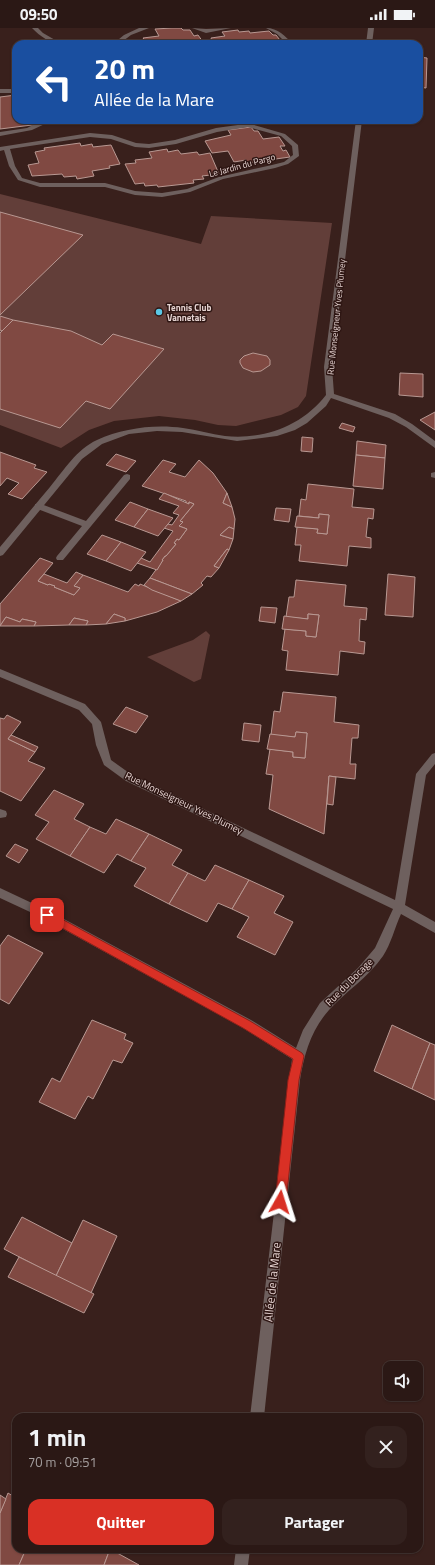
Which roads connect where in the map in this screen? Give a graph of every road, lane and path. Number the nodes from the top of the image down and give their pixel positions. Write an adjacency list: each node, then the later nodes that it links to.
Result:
1 (35, 28): 7 (street)
2 (146, 28): 8 (street)
3 (195, 28): 4 (street)
4 (228, 28)
5 (269, 28): 9 (street)
6 (371, 28): 10 (street)
7 (52, 40)
8 (120, 40)
9 (286, 40)
10 (370, 40)
11 (0, 91): 12 (street)
12 (12, 91)
13 (42, 124): 17 (street)
14 (240, 124): 19 (street, Le Jardin du Pargo)
15 (253, 124): 19 (street, Le Jardin du Pargo)
16 (358, 124): 20 (street, Rue Monseigneur Yves Plumey)
17 (0, 134)
18 (0, 149): 19 (street, Le Jardin du Pargo)
19 (7, 149)
20 (330, 395): 21 (street); 23 (street)
21 (435, 445)
22 (127, 477): 24 (street)
23 (38, 506): 24 (street); 25 (street)
24 (87, 525): 26 (street)
25 (0, 553)
26 (60, 558)
27 (0, 673): 30 (street, Rue Monseigneur Yves Plumey)
28 (435, 757): 30 (street, Rue du Bocage)
29 (0, 893): 32 (street)
30 (398, 907): 31 (street); 32 (street, Rue du Bocage)
31 (435, 928)
32 (298, 1056): 33 (street, Allée de la Mare)
33 (257, 1413)
34 (242, 1553): 35 (street)
35 (241, 1565)

